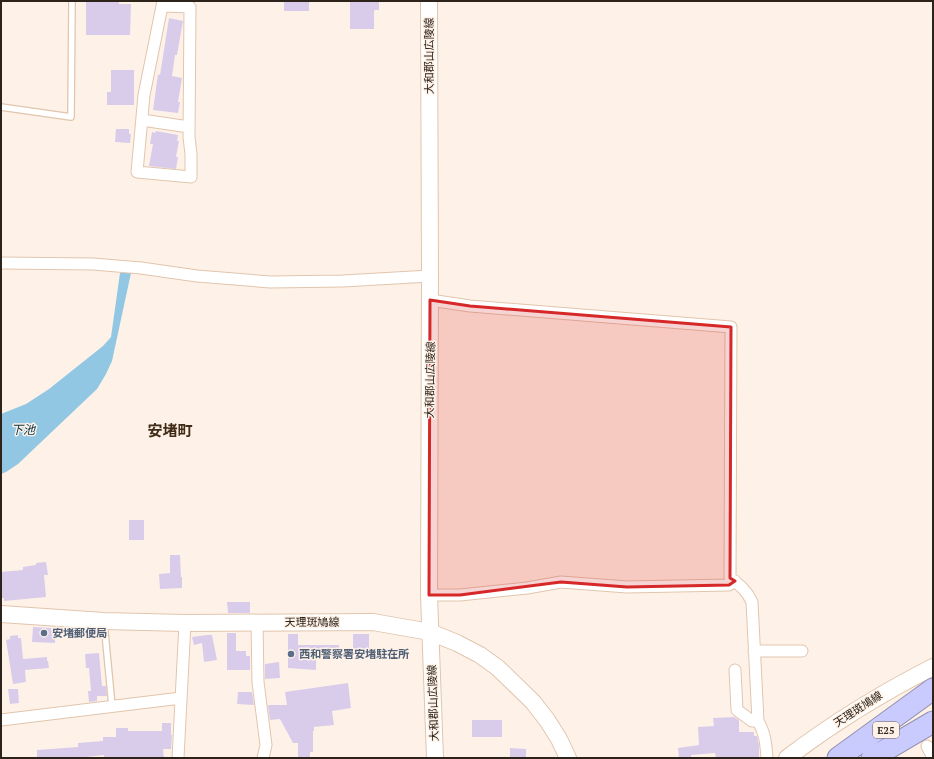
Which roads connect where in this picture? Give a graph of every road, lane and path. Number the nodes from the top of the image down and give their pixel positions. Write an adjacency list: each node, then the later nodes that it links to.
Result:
1 (72, 1): 4 (lane)
2 (429, 1): 8 (main road, 大和郡山広陵線)
3 (162, 3): 5 (street); 6 (street)
4 (1, 107)
5 (142, 120): 6 (street); 6 (street)
6 (189, 127)
7 (1, 263): 8 (street)
8 (430, 276): 9 (main road, 大和郡山広陵線)
9 (430, 300): 10 (street); 11 (main road, 大和郡山広陵線)
10 (735, 581): 11 (street); 18 (street)
11 (430, 595): 16 (main road, 大和郡山広陵線)
12 (1, 614): 13 (main road, 天理斑鳩線)
13 (104, 621): 14 (main road, 天理斑鳩線); 26 (lane)
14 (185, 623): 15 (main road, 天理斑鳩線); 23 (street)
15 (257, 623): 16 (main road, 天理斑鳩線); 32 (street)
16 (430, 632): 33 (main road, 大和郡山広陵線); 34 (main road, 天理斑鳩線)
17 (802, 650): 18 (street)
18 (754, 651): 28 (street)
19 (933, 667): 21 (main road, 天理斑鳩線)
20 (735, 670): 28 (street)
21 (895, 687): 24 (street); 36 (main road, 天理斑鳩線)
22 (933, 689): 37 (highway)
23 (181, 698): 26 (street); 31 (street)
24 (903, 701)
25 (933, 702): 37 (highway, E25)
26 (112, 706): 27 (street)
27 (1, 720)
28 (758, 721): 35 (street)
29 (933, 722): 38 (highway, E25)
30 (927, 746): 39 (street)
31 (178, 758)
32 (263, 758)
33 (435, 758)
34 (568, 758)
35 (766, 758)
36 (787, 758)
37 (838, 758)
38 (872, 758)
39 (933, 758)

